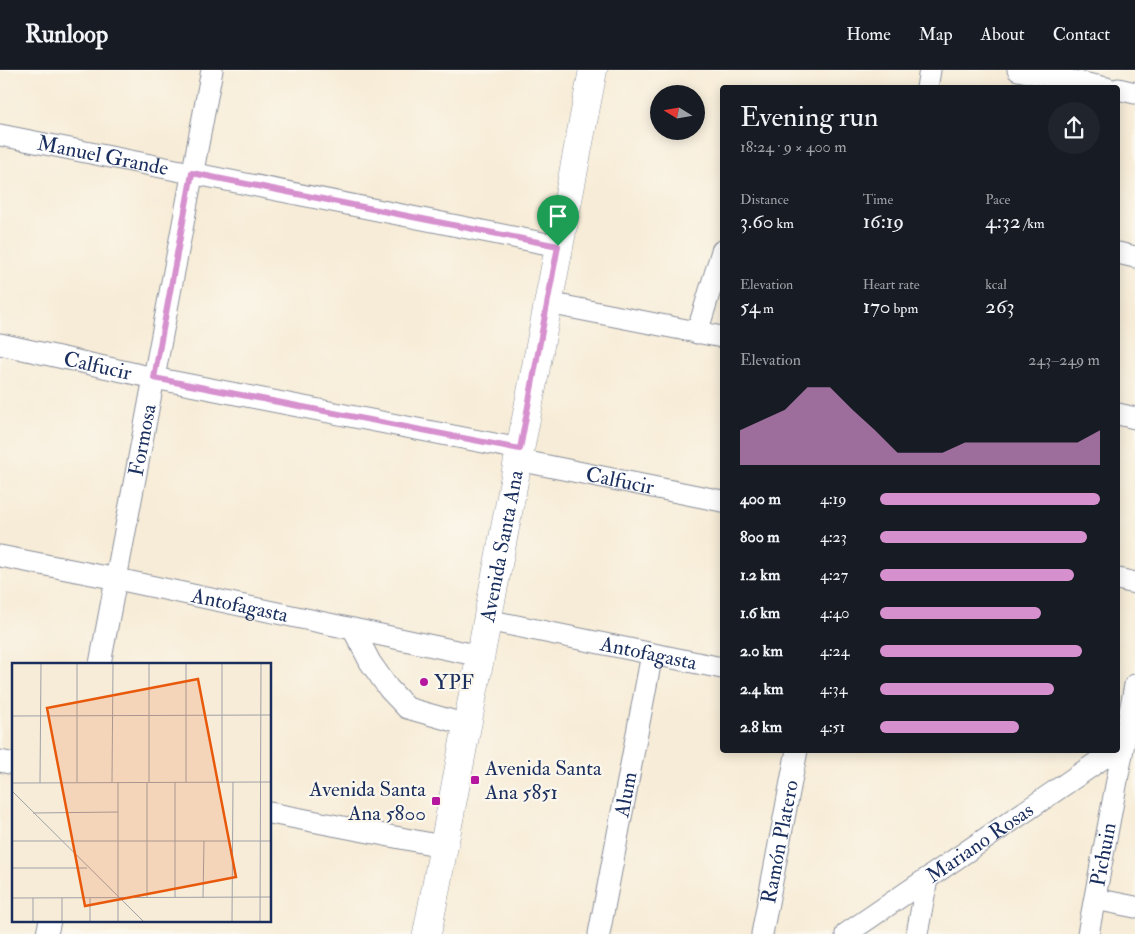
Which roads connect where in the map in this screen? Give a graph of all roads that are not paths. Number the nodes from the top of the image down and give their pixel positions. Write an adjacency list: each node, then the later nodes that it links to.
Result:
1 (212, 70): 10 (street, Formosa)
2 (593, 70): 11 (main road, Avenida Santa Ana)
3 (930, 70): 5 (street)
4 (1018, 70): 6 (street)
5 (928, 85)
6 (1092, 85)
7 (1120, 90): 8 (street)
8 (1135, 93)
9 (0, 135): 10 (street, Manuel Grande)
10 (192, 173): 11 (street, Manuel Grande); 19 (street, Formosa)
11 (558, 246): 15 (main road, Avenida Santa Ana)
12 (1120, 253): 14 (street)
13 (720, 257): 16 (street)
14 (1135, 257)
15 (548, 303): 16 (street); 22 (main road, Avenida Santa Ana)
16 (697, 332): 17 (street)
17 (720, 338)
18 (0, 344): 19 (street, Calfucir)
19 (154, 378): 22 (street, Calfucir); 25 (street, Formosa)
20 (1120, 414): 21 (street)
21 (1135, 418)
22 (519, 455): 23 (street, Calfucir); 28 (main road, Avenida Santa Ana)
23 (720, 501)
24 (0, 556): 25 (street, Antofagasta)
25 (117, 579): 29 (street, Antofagasta); 32 (street, Formosa)
26 (1120, 579): 27 (street)
27 (1135, 582)
28 (487, 620): 30 (street, Antofagasta); 31 (main road, Avenida Santa Ana)
29 (353, 629): 31 (street, Antofagasta); 35 (street)
30 (652, 654): 33 (street, Antofagasta); 45 (street, Alum)
31 (480, 656): 35 (main road, Avenida Santa Ana)
32 (100, 663)
33 (720, 668)
34 (1135, 685): 36 (street, Pichuin)
35 (466, 725): 40 (main road, Avenida Santa Ana)
36 (1124, 745): 42 (street, Pichuin)
37 (796, 753): 46 (street, Ramón Platero)
38 (1112, 753): 41 (street, Mariano Rosas)
39 (271, 813): 40 (street)
40 (442, 846): 44 (main road, Avenida Santa Ana)
41 (927, 879): 47 (street, Mariano Rosas); 48 (street)
42 (1095, 899): 43 (street); 49 (street, Pichuin)
43 (1135, 907)
44 (427, 934)
45 (599, 934)
46 (762, 934)
47 (846, 934)
48 (917, 934)
49 (1088, 934)

